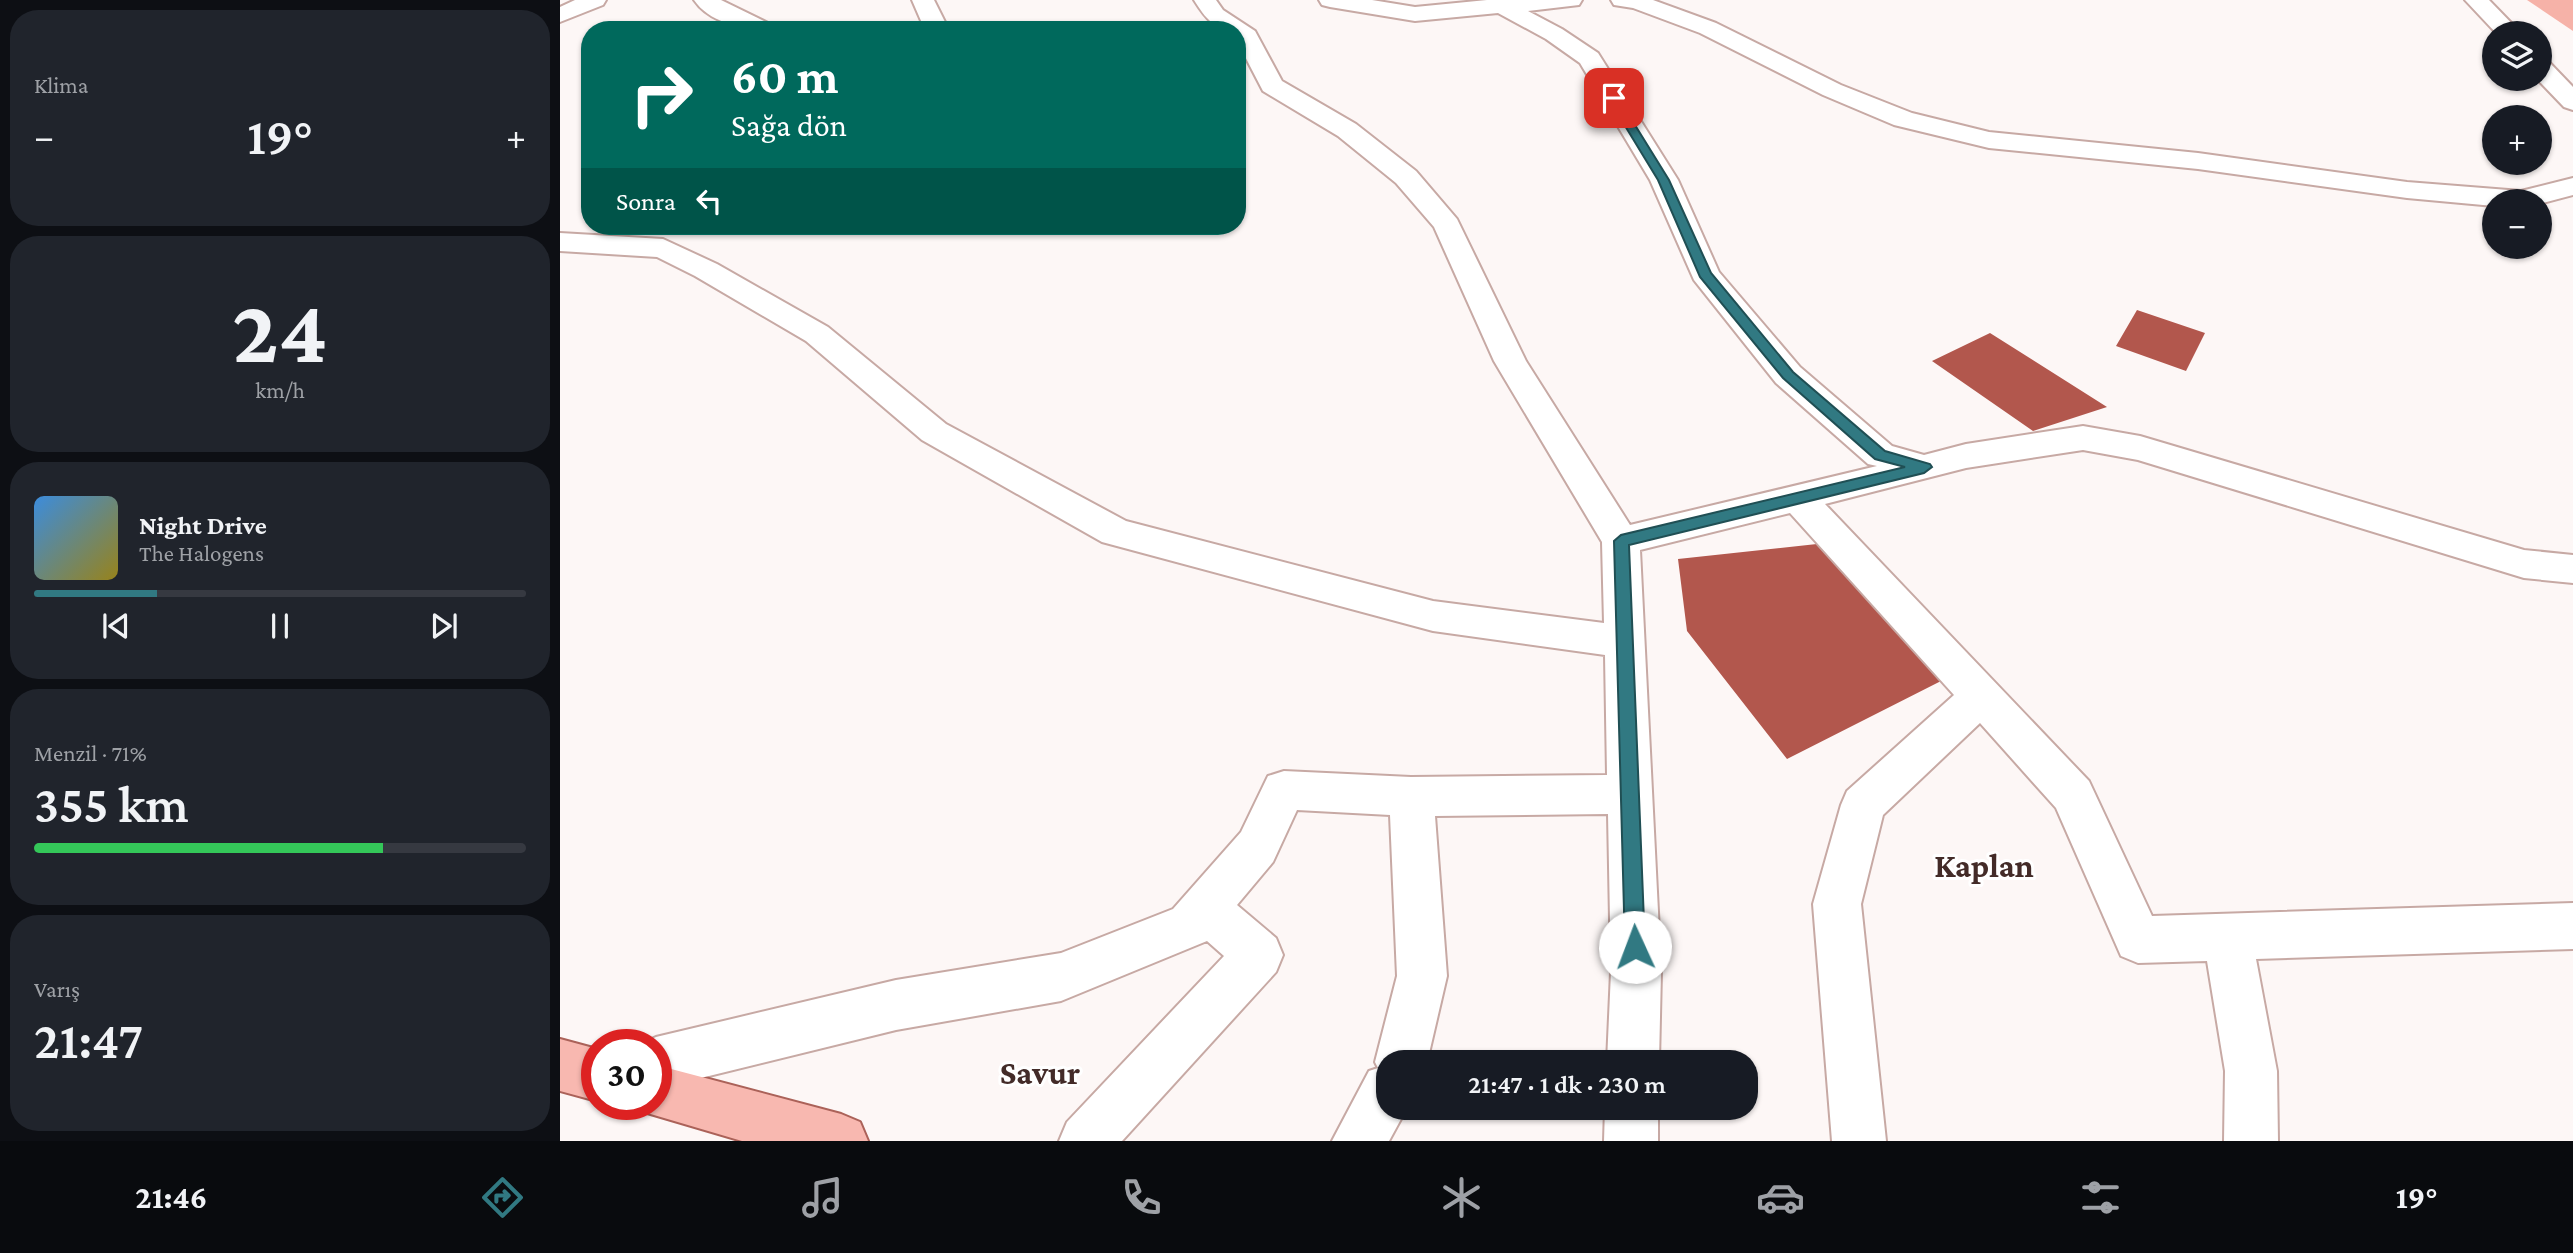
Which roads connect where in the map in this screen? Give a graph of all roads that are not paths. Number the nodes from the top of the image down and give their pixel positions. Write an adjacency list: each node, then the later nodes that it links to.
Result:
1 (595, 0): 10 (street)
2 (705, 0): 11 (street)
3 (923, 0): 12 (street)
4 (1205, 0): 13 (street)
5 (1330, 0): 9 (street)
6 (1571, 0): 9 (street)
7 (1622, 0): 18 (street)
8 (2476, 0): 14 (street)
9 (1500, 3): 20 (street)
10 (560, 15)
11 (744, 21)
12 (933, 21)
13 (1224, 21)
14 (2497, 21)
15 (1246, 35): 22 (street)
16 (2552, 79): 17 (street)
17 (2573, 102)
18 (2573, 186)
19 (560, 242): 24 (street)
20 (1924, 467): 21 (street); 23 (street)
21 (1797, 498): 22 (street); 25 (street)
22 (1621, 541): 24 (street)
23 (2573, 569)
24 (1625, 642): 26 (street)
25 (1982, 695): 30 (street); 43 (street)
26 (1630, 794): 27 (street); 32 (street)
27 (1411, 797): 28 (street); 31 (street)
28 (1204, 908): 33 (street); 40 (street)
29 (2573, 926): 30 (street)
30 (2227, 937): 44 (street)
31 (1404, 1050)
32 (1633, 1050)
33 (672, 1059)
34 (560, 1065): 35 (main road)
35 (581, 1071)
36 (672, 1095): 39 (main road)
37 (1376, 1111): 41 (street)
38 (1632, 1120): 42 (street)
39 (841, 1141)
40 (1086, 1141)
41 (1359, 1141)
42 (1631, 1141)
43 (1859, 1141)
44 (2251, 1141)

